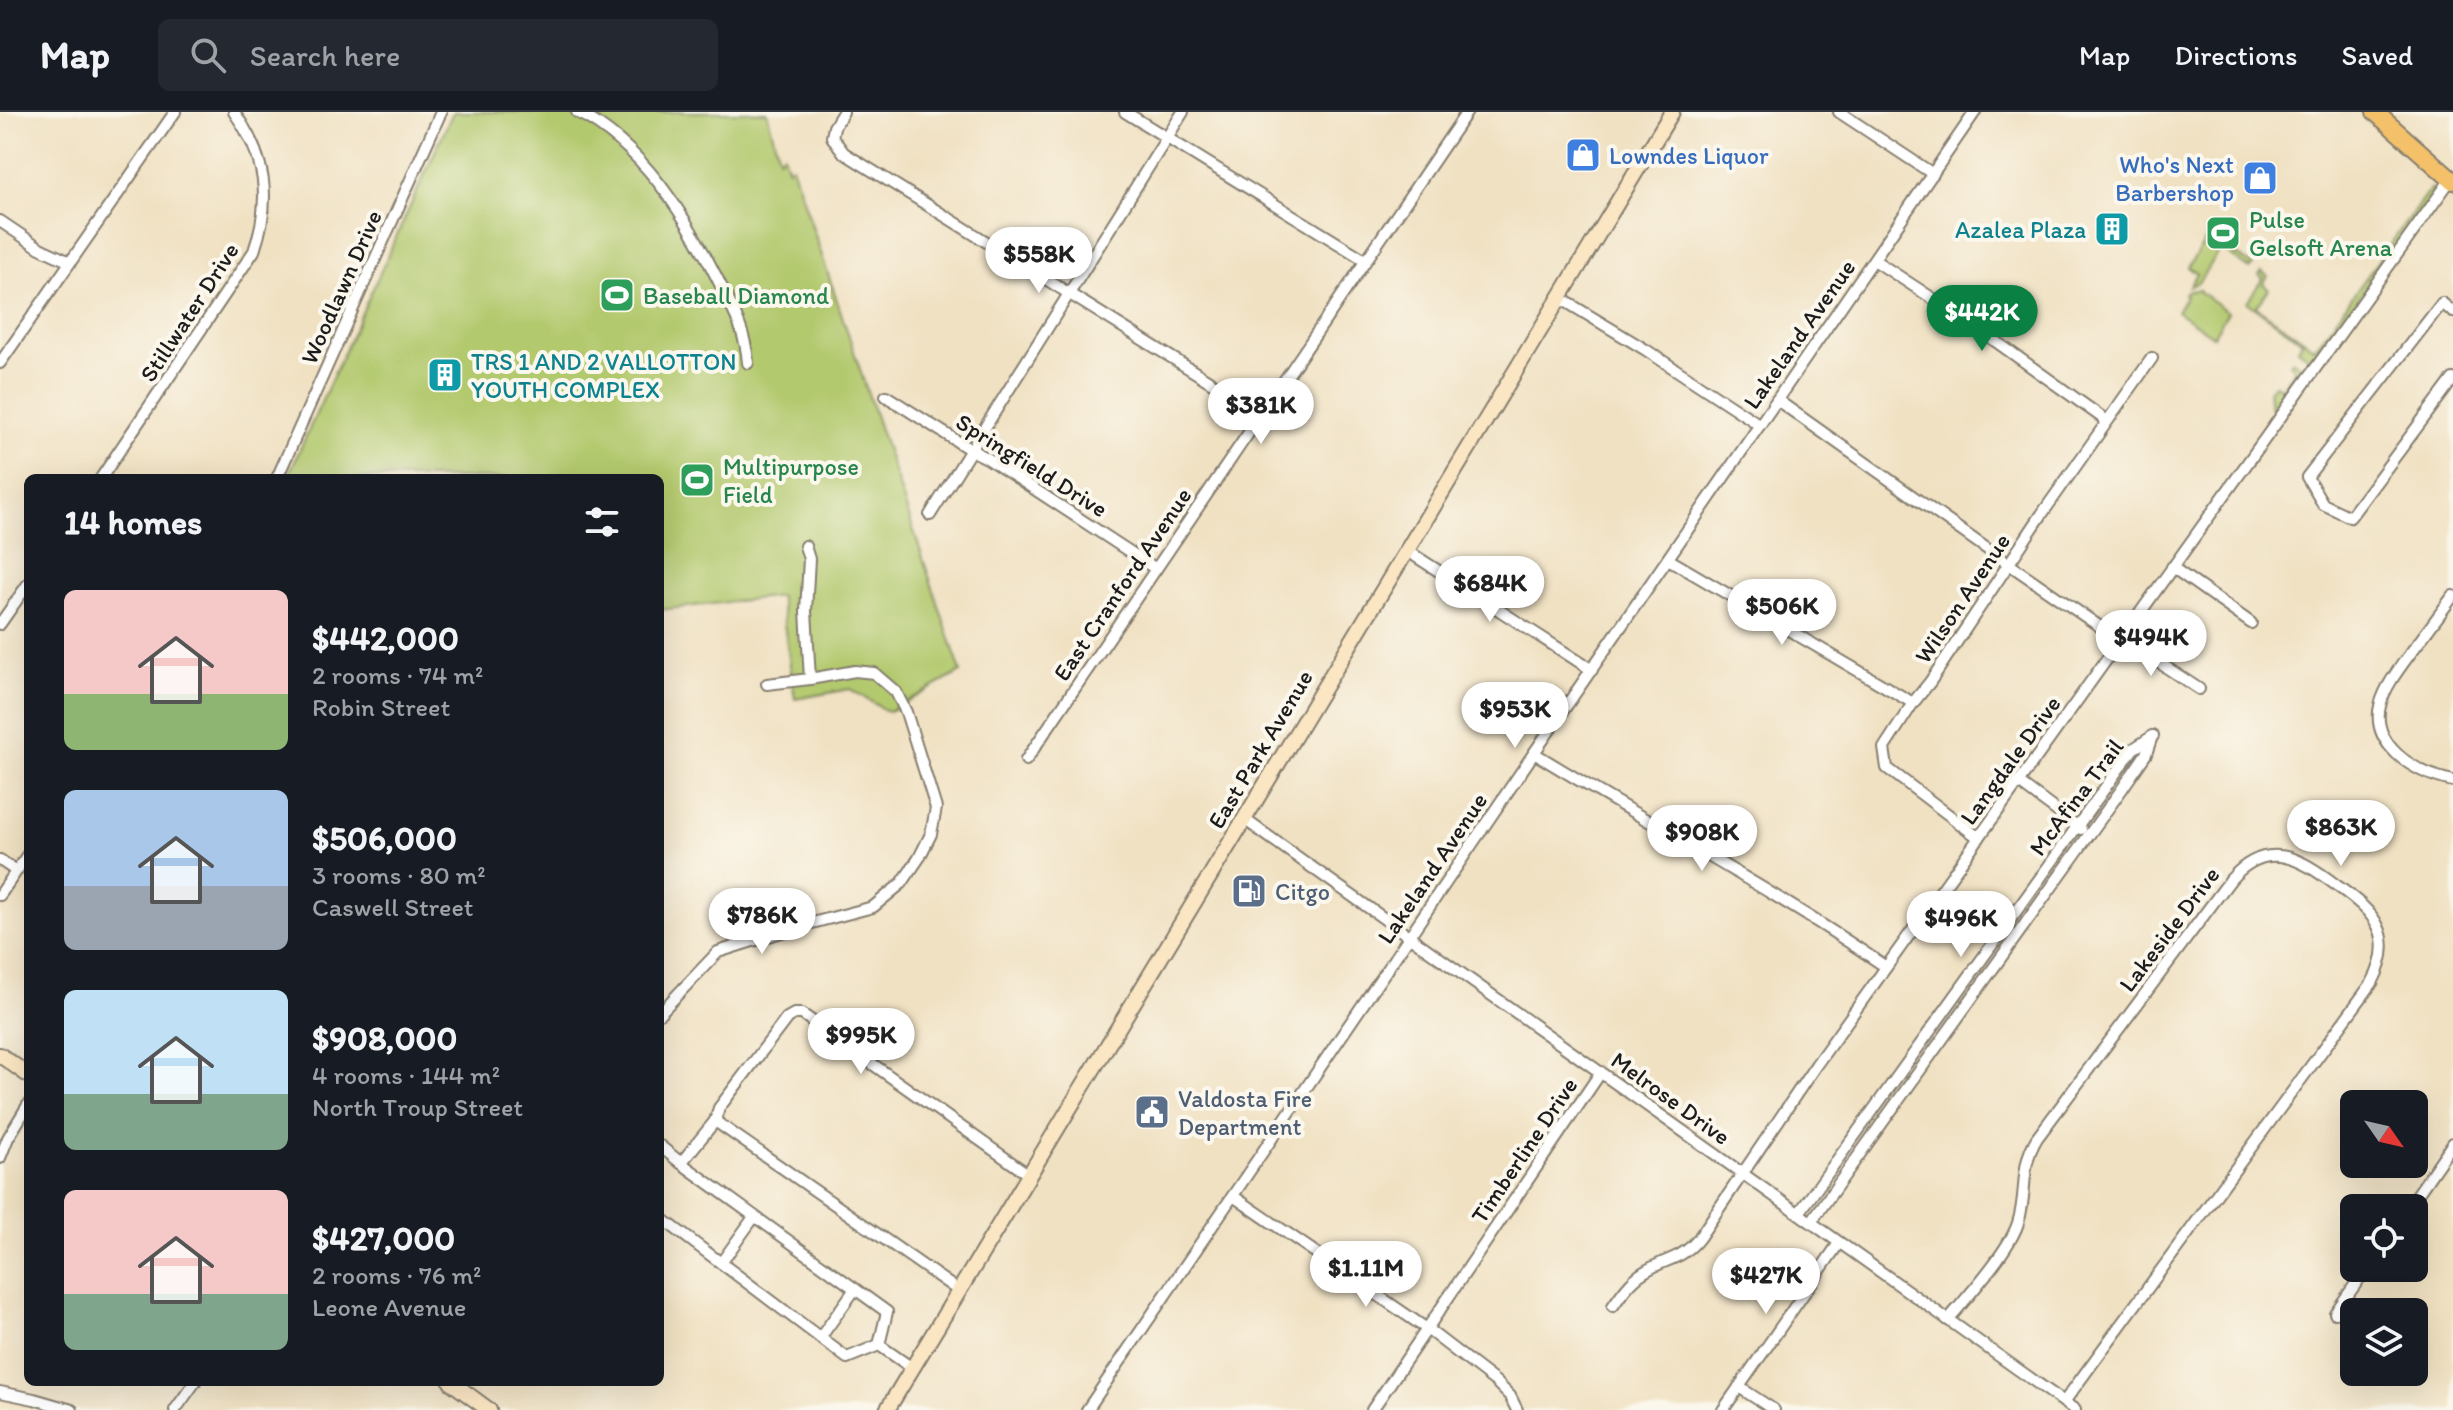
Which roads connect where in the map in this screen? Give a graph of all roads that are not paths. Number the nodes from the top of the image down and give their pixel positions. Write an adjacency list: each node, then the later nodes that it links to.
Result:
1 (175, 112): 21 (street)
2 (234, 112): 35 (street, Stillwater Drive)
3 (441, 112): 36 (street, Woodlawn Drive)
4 (577, 112): 27 (street)
5 (843, 112): 22 (street)
6 (1125, 112): 14 (street)
7 (1183, 112): 14 (street)
8 (1467, 112): 19 (street, East Cranford Avenue)
9 (1672, 112): 23 (main road, East Park Avenue)
10 (1839, 112): 16 (street)
11 (1975, 112): 16 (street, Lakeland Avenue)
12 (2375, 112): 15 (main road)
13 (2396, 112): 15 (main road)
14 (1167, 137): 19 (street); 22 (street)
15 (2407, 141): 17 (main road)
16 (1933, 174): 20 (street, Lakeland Avenue)
17 (2452, 180): 42 (street, Langdale Drive)
18 (0, 221): 21 (street)
19 (1365, 260): 31 (street, East Cranford Avenue)
20 (1874, 260): 30 (street, Lakeland Avenue); 32 (street)
21 (70, 262): 26 (street)
22 (1069, 293): 31 (street); 34 (street)
23 (1560, 298): 33 (street); 39 (main road, East Park Avenue)
24 (2453, 312): 28 (street)
25 (2152, 358): 32 (street, Wilson Avenue)
26 (0, 363)
27 (748, 363)
28 (2453, 379)
29 (886, 396): 34 (street, Springfield Drive)
30 (1777, 400): 33 (street, Lakeland Avenue); 41 (street)
31 (1262, 414): 43 (street, East Cranford Avenue)
32 (2107, 421): 41 (street, Wilson Avenue)
33 (1760, 425): 40 (street, Lakeland Avenue)
34 (971, 450): 37 (street); 43 (street, Springfield Drive)
35 (104, 474)
36 (279, 474)
37 (930, 515)
38 (805, 546): 50 (street)
39 (1406, 550): 49 (street); 60 (main road, East Park Avenue)
40 (1668, 559): 49 (street, Lakeland Avenue); 53 (street)
41 (2009, 564): 48 (street); 53 (street, Wilson Avenue)
42 (2172, 567): 46 (street); 48 (street, Langdale Drive)
43 (1156, 569): 55 (street, East Cranford Avenue)
44 (24, 590): 47 (street)
45 (2453, 596): 57 (street)
46 (2251, 623)
47 (0, 624)
48 (2122, 638): 52 (street); 58 (street, Langdale Drive)
49 (1592, 670): 54 (street, Lakeland Avenue)
50 (810, 679): 51 (street); 75 (street)
51 (767, 684)
52 (2199, 689)
53 (1913, 703): 63 (street, Wilson Avenue)
54 (1534, 753): 70 (street, Lakeland Avenue); 72 (street)
55 (1026, 760)
56 (2110, 781): 59 (street); 59 (street, McAfina Trail); 61 (street, McAfina Trail)
57 (2453, 781)
58 (2019, 783): 61 (street); 63 (street, Langdale Drive)
59 (2122, 789): 62 (street, McAfina Trail)
60 (1244, 819): 70 (street, Melrose Drive); 93 (main road, East Park Avenue)
61 (2077, 826): 62 (street); 66 (street, McAfina Trail)
62 (2089, 835): 68 (street, McAfina Trail)
63 (1979, 838): 72 (street, Langdale Drive)
64 (0, 860): 67 (street)
65 (24, 860): 67 (street)
66 (2051, 863): 68 (street); 71 (street, McAfina Trail)
67 (16, 871): 69 (street)
68 (2062, 872): 73 (street, McAfina Trail)
69 (0, 895)
70 (1410, 936): 81 (street, Melrose Drive); 95 (street, Lakeland Avenue)
71 (1982, 959): 73 (street); 74 (street, McAfina Trail)
72 (1886, 967): 92 (street, Langdale Drive)
73 (1993, 968): 76 (street, McAfina Trail)
74 (1947, 1007): 76 (street); 78 (street, McAfina Trail)
75 (664, 1009)
76 (1959, 1017): 79 (street, McAfina Trail)
77 (0, 1055): 80 (main road)
78 (1912, 1057): 79 (street); 82 (street, McAfina Trail)
79 (1924, 1065): 84 (street, McAfina Trail)
80 (24, 1072)
81 (1601, 1072): 92 (street, Melrose Drive); 108 (street, Timberline Drive)
82 (1877, 1105): 84 (street); 88 (street, McAfina Trail)
83 (24, 1112): 89 (street)
84 (1889, 1113): 90 (street, McAfina Trail)
85 (715, 1121): 91 (street); 93 (street); 104 (street)
86 (2453, 1143): 94 (street)
87 (664, 1149): 91 (street)
88 (1842, 1153): 90 (street); 96 (street, McAfina Trail)
89 (0, 1158)
90 (1854, 1162): 99 (street, McAfina Trail)
91 (681, 1163): 97 (street)
92 (1744, 1174): 96 (street, Melrose Drive); 105 (street, Langdale Drive)
93 (1029, 1175): 104 (main road, East Park Avenue)
94 (2418, 1194)
95 (1233, 1196): 108 (street); 121 (street, Lakeland Avenue)
96 (1799, 1213): 99 (street, Melrose Drive)
97 (754, 1217): 101 (street); 103 (street)
98 (664, 1220): 101 (street)
99 (1811, 1222): 100 (street, Melrose Drive)
100 (1839, 1243): 107 (street, Melrose Drive); 114 (street)
101 (721, 1263): 109 (street)
102 (2357, 1282): 106 (street)
103 (855, 1289): 109 (street); 110 (street)
104 (959, 1291): 111 (main road, East Park Avenue)
105 (1613, 1306)
106 (2335, 1313)
107 (1948, 1320): 116 (street, Melrose Drive); 116 (street, Lakeside Drive)
108 (1427, 1329): 122 (street, Timberline Drive); 123 (street)
109 (820, 1338): 110 (street)
110 (879, 1345): 111 (street)
111 (912, 1368): 120 (main road, East Park Avenue)
112 (192, 1386): 118 (street)
113 (456, 1386): 119 (main road)
114 (1739, 1387): 124 (street); 125 (street)
115 (0, 1392): 117 (street)
116 (2064, 1402): 126 (street, Melrose Drive)
117 (72, 1410)
118 (175, 1410)
119 (489, 1410)
120 (887, 1410)
121 (1087, 1410)
122 (1372, 1410)
123 (1517, 1410)
124 (1723, 1410)
125 (1774, 1410)
126 (2075, 1410)

